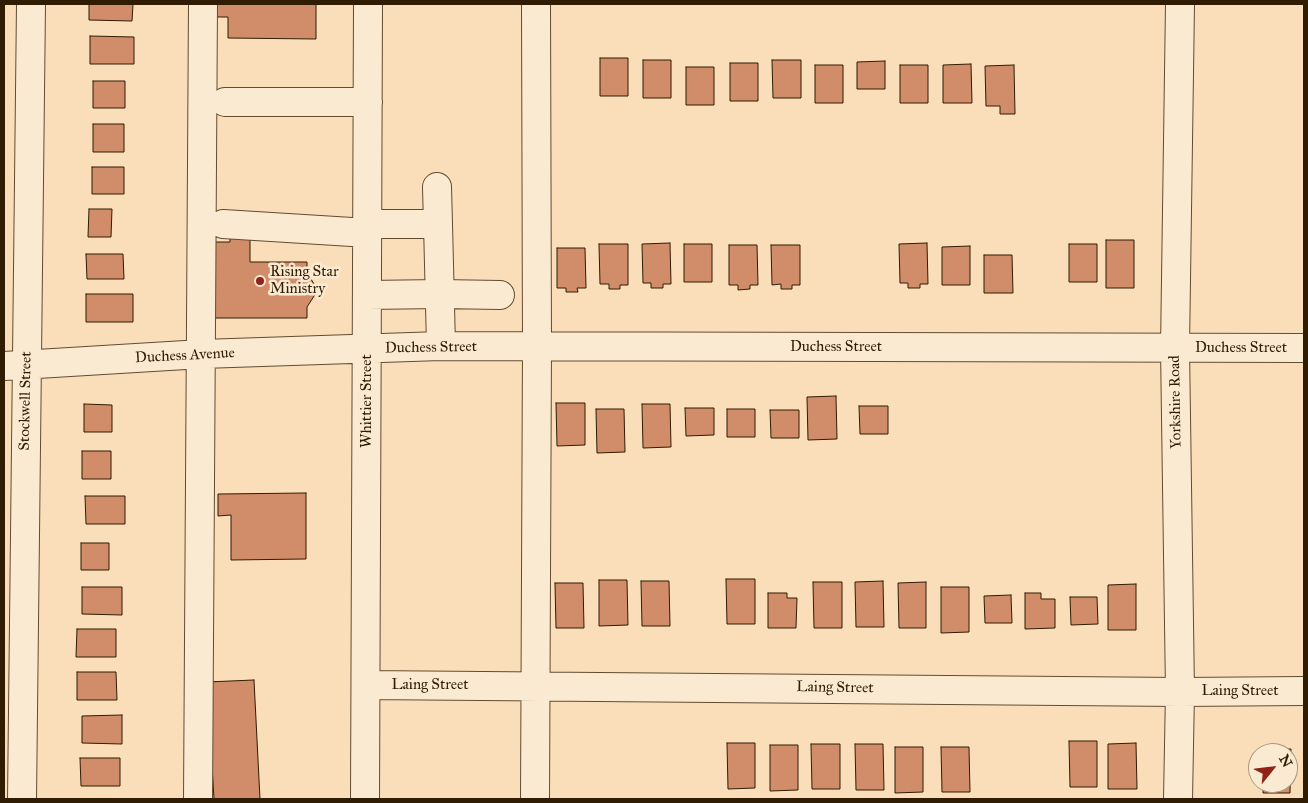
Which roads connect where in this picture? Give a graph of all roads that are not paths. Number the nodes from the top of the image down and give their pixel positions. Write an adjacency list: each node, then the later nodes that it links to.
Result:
1 (31, 4): 21 (street, Stockwell Street)
2 (204, 4): 20 (street)
3 (368, 4): 7 (street, Whittier Street)
4 (536, 4): 16 (street)
5 (1180, 4): 17 (street, Yorkshire Road)
6 (225, 102): 7 (street)
7 (368, 102): 11 (street, Whittier Street)
8 (437, 187): 10 (street)
9 (223, 224): 11 (street)
10 (438, 224): 11 (street); 12 (street)
11 (368, 228): 13 (street, Whittier Street)
12 (440, 294): 13 (street); 14 (street); 15 (street)
13 (367, 295): 19 (street, Whittier Street)
14 (500, 295)
15 (441, 346): 16 (street, Duchess Street); 19 (street, Duchess Street)
16 (537, 347): 17 (street, Duchess Street); 23 (street)
17 (1175, 348): 18 (street, Duchess Street); 25 (street, Yorkshire Road)
18 (1304, 348)
19 (367, 349): 20 (street, Duchess Avenue); 22 (street, Whittier Street)
20 (202, 354): 21 (street, Duchess Avenue); 27 (street)
21 (15, 366): 26 (street, Stockwell Street)
22 (366, 685): 23 (street, Laing Street); 28 (street, Whittier Street)
23 (535, 686): 25 (street, Laing Street); 29 (street)
24 (1304, 691): 25 (street, Laing Street)
25 (1180, 692): 30 (street, Yorkshire Road)
26 (22, 799)
27 (198, 799)
28 (365, 799)
29 (535, 799)
30 (1178, 799)

